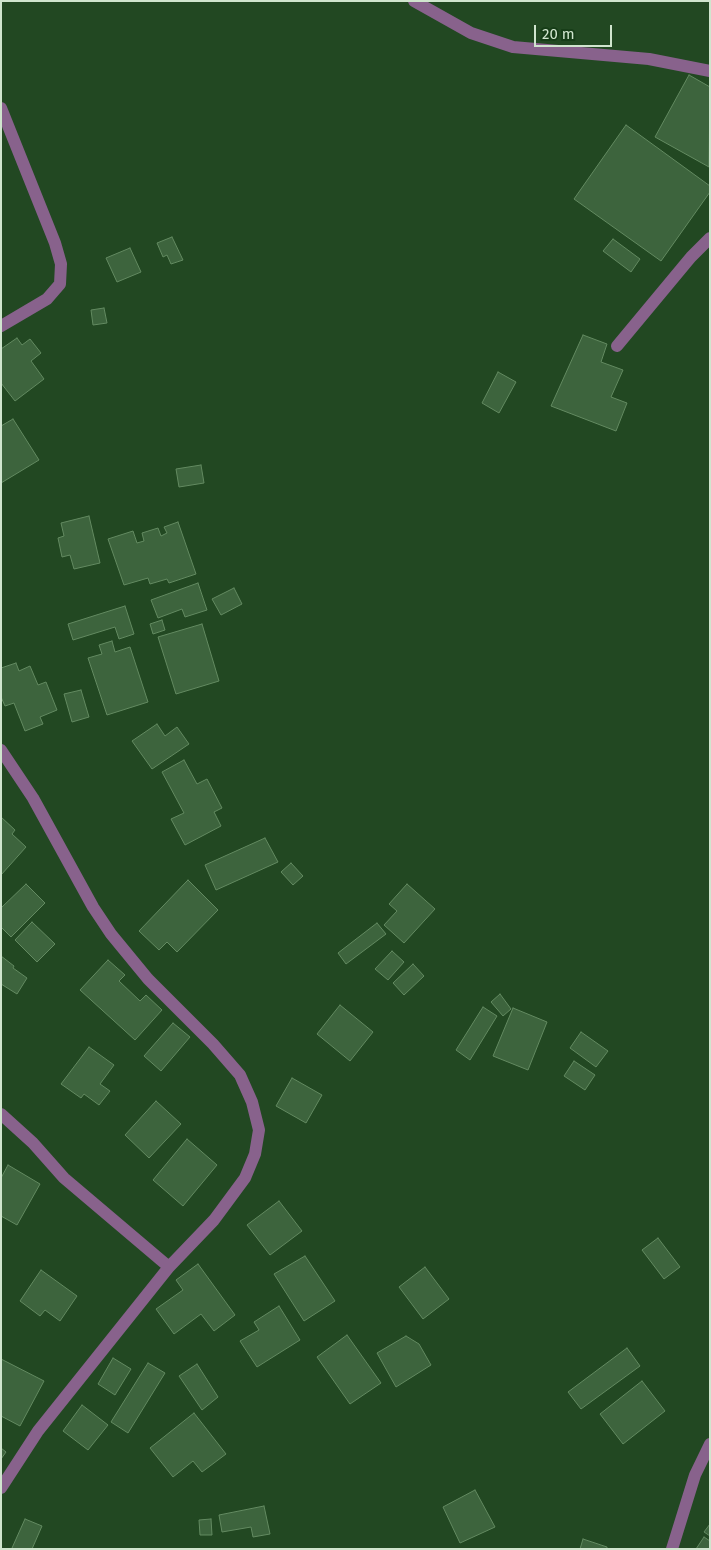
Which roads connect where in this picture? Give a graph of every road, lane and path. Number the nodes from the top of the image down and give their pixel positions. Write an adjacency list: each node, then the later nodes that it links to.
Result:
1 (414, 1): 2 (street)
2 (710, 71)
3 (1, 108): 5 (street)
4 (710, 238): 6 (street)
5 (1, 326)
6 (617, 346)
7 (1, 750): 9 (street)
8 (1, 1114): 9 (street)
9 (169, 1267): 11 (street)
10 (710, 1444): 12 (street)
11 (1, 1488)
12 (672, 1549)

